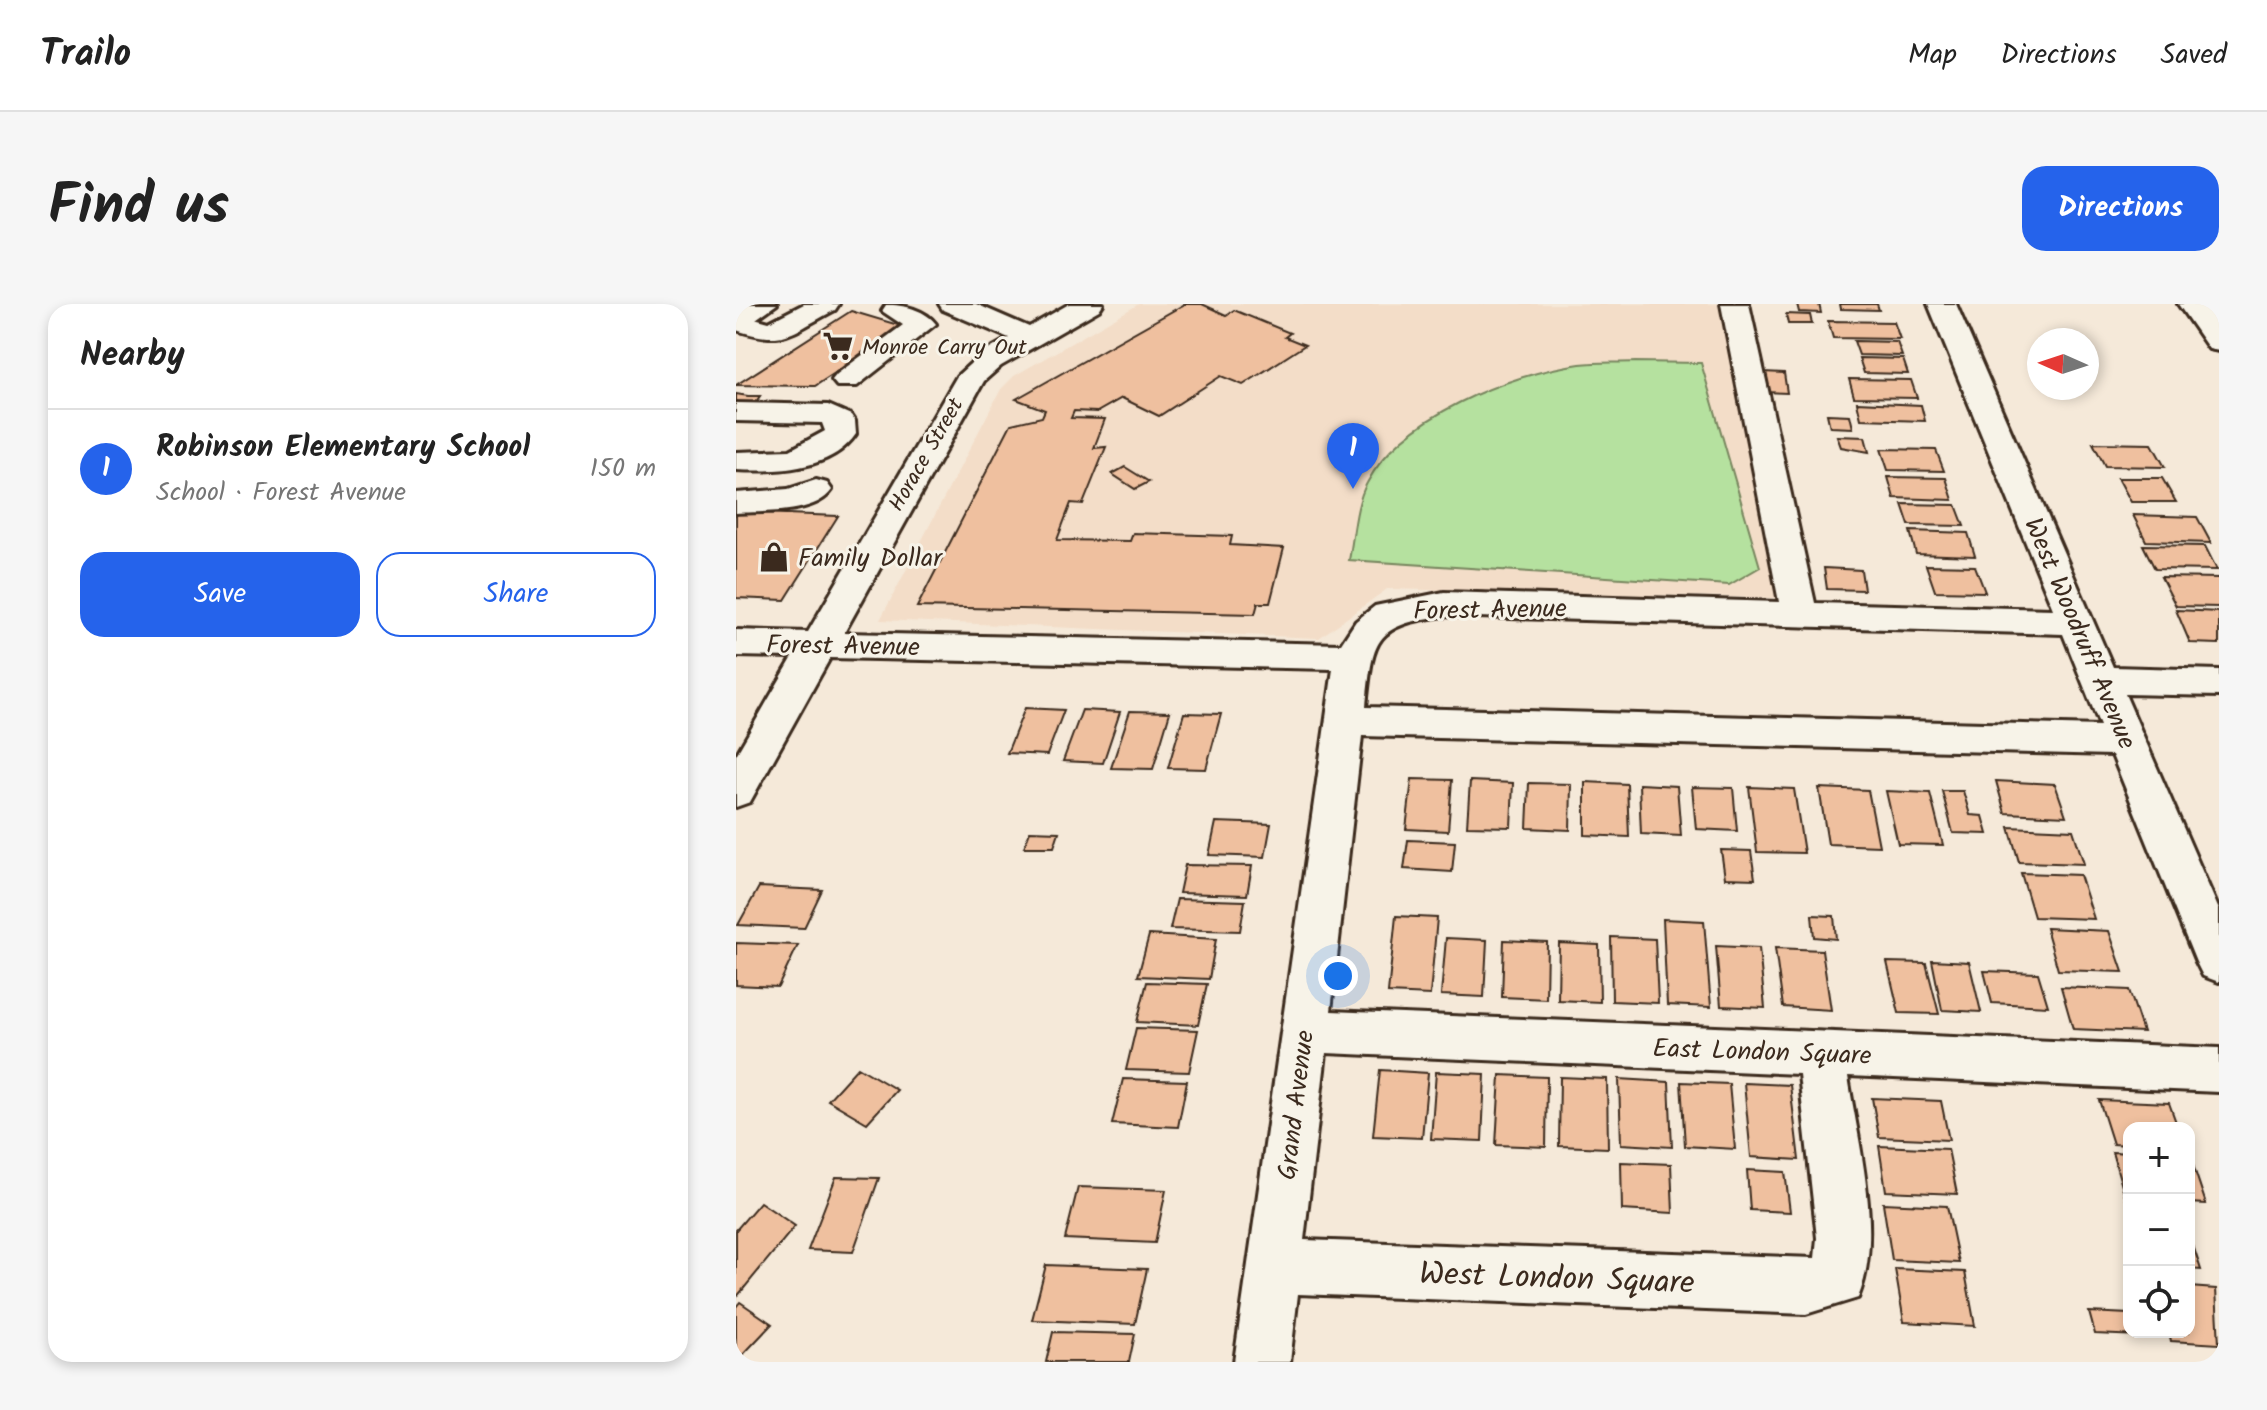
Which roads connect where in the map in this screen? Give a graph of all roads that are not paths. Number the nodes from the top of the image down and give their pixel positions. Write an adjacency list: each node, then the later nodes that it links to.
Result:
1 (749, 304): 10 (main road)
2 (763, 304): 11 (main road)
3 (825, 304): 12 (street)
4 (953, 304): 13 (street)
5 (1089, 304): 13 (street, Horace Street)
6 (1735, 304): 21 (street)
7 (1942, 304): 22 (street, West Woodruff Avenue)
8 (2192, 304): 14 (street)
9 (895, 306): 16 (street)
10 (736, 310)
11 (736, 320): 12 (street)
12 (771, 332): 15 (street)
13 (1029, 337): 24 (street, Horace Street)
14 (2219, 343)
15 (736, 353)
16 (847, 380)
17 (736, 412): 18 (street)
18 (736, 461)
19 (816, 490): 20 (street)
20 (736, 503)
21 (1800, 615): 22 (street, Forest Avenue); 25 (street, Forest Avenue)
22 (2077, 622): 26 (street, West Woodruff Avenue)
23 (736, 643): 24 (street, Forest Avenue)
24 (817, 645): 25 (street, Forest Avenue); 30 (street, Horace Street)
25 (1353, 657): 28 (street, Grand Avenue)
26 (2101, 680): 27 (street); 29 (street, West Woodruff Avenue)
27 (2219, 683)
28 (1345, 721): 29 (street); 32 (street, Grand Avenue)
29 (2125, 741): 31 (street, West Woodruff Avenue)
30 (736, 791)
31 (2219, 962)
32 (1305, 1031): 33 (street, East London Square); 35 (street, Grand Avenue)
33 (1821, 1053): 34 (street, East London Square); 35 (street, West London Square)
34 (2219, 1070)
35 (1274, 1266): 36 (street, Grand Avenue)
36 (1262, 1362)

